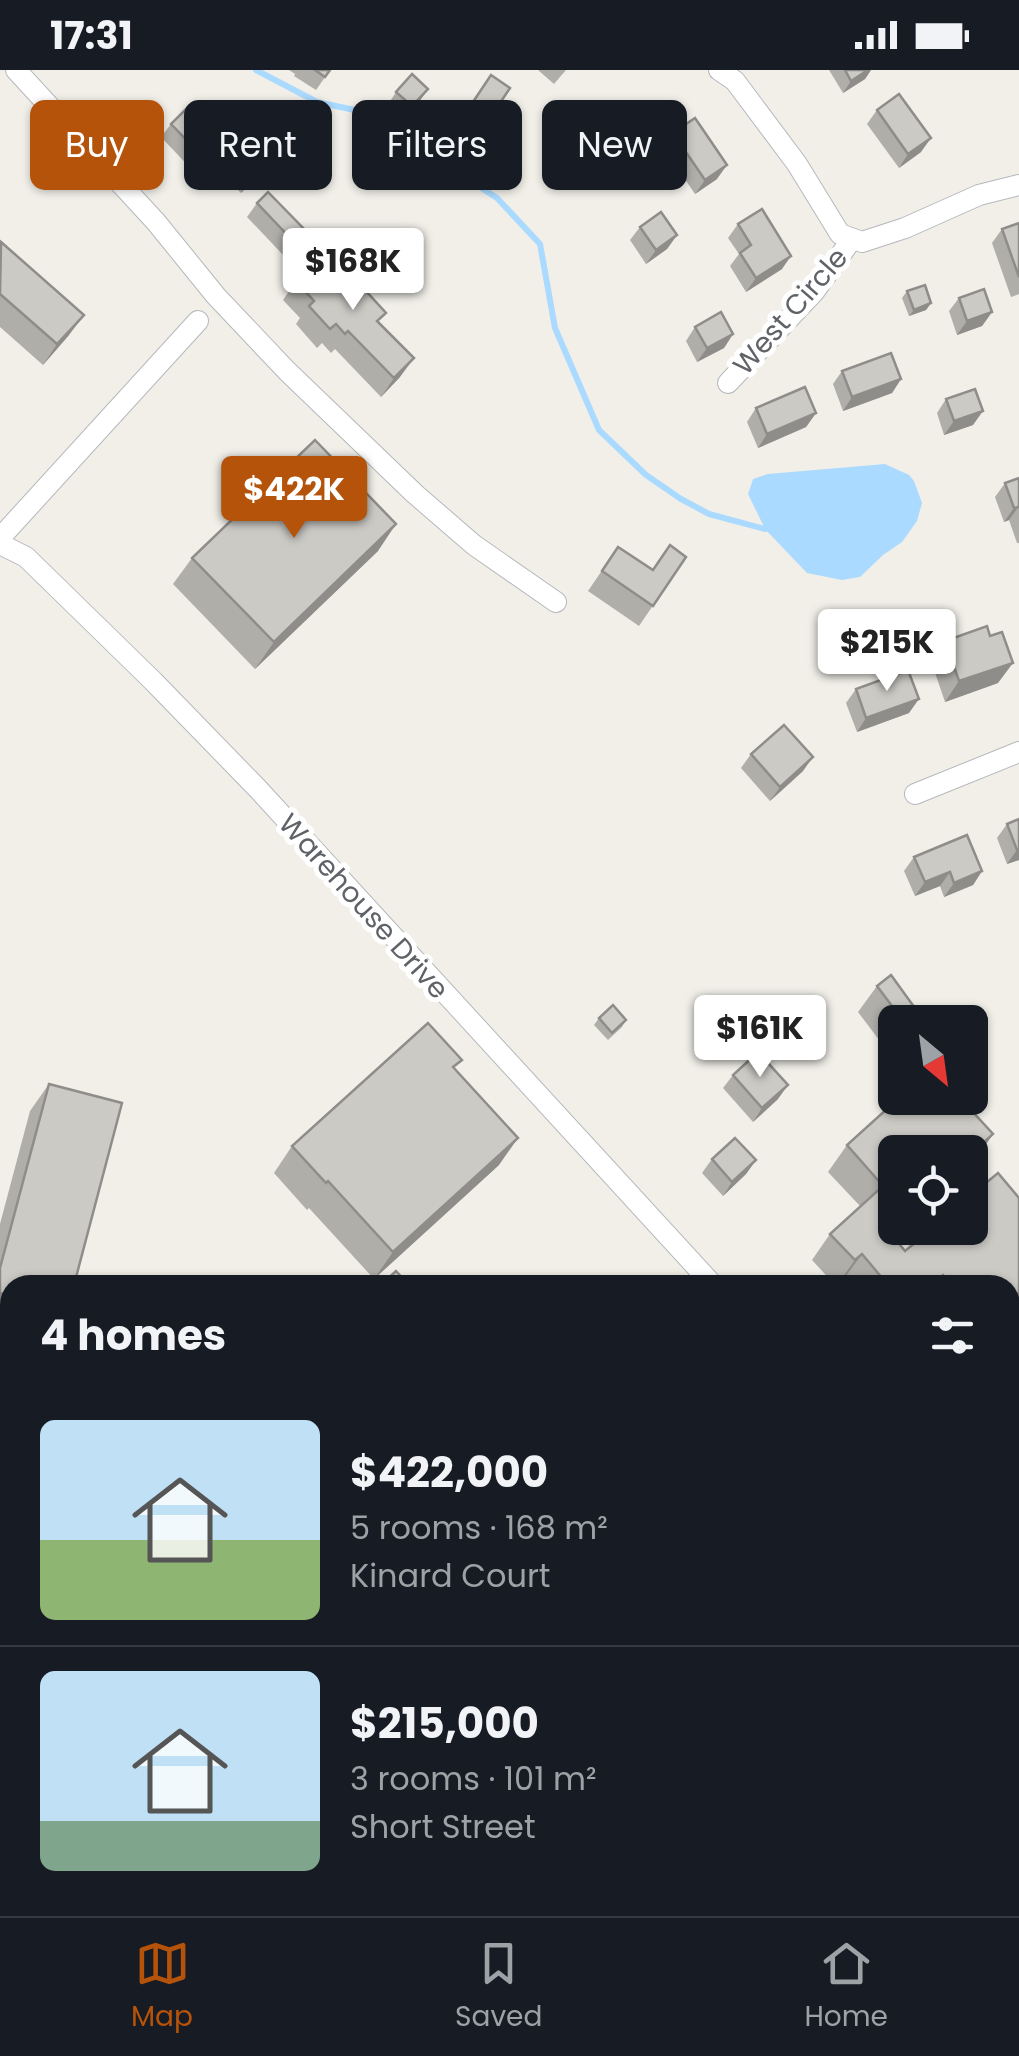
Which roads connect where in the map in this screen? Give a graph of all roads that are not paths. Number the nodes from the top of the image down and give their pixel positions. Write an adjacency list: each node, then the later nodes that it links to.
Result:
1 (16, 70): 8 (street)
2 (719, 70): 4 (street)
3 (1019, 184): 4 (street)
4 (852, 239): 6 (street, West Circle)
5 (198, 320): 7 (street)
6 (728, 384)
7 (0, 541): 11 (street, Warehouse Drive)
8 (556, 602)
9 (1019, 752): 10 (street)
10 (915, 794)
11 (704, 1275)

